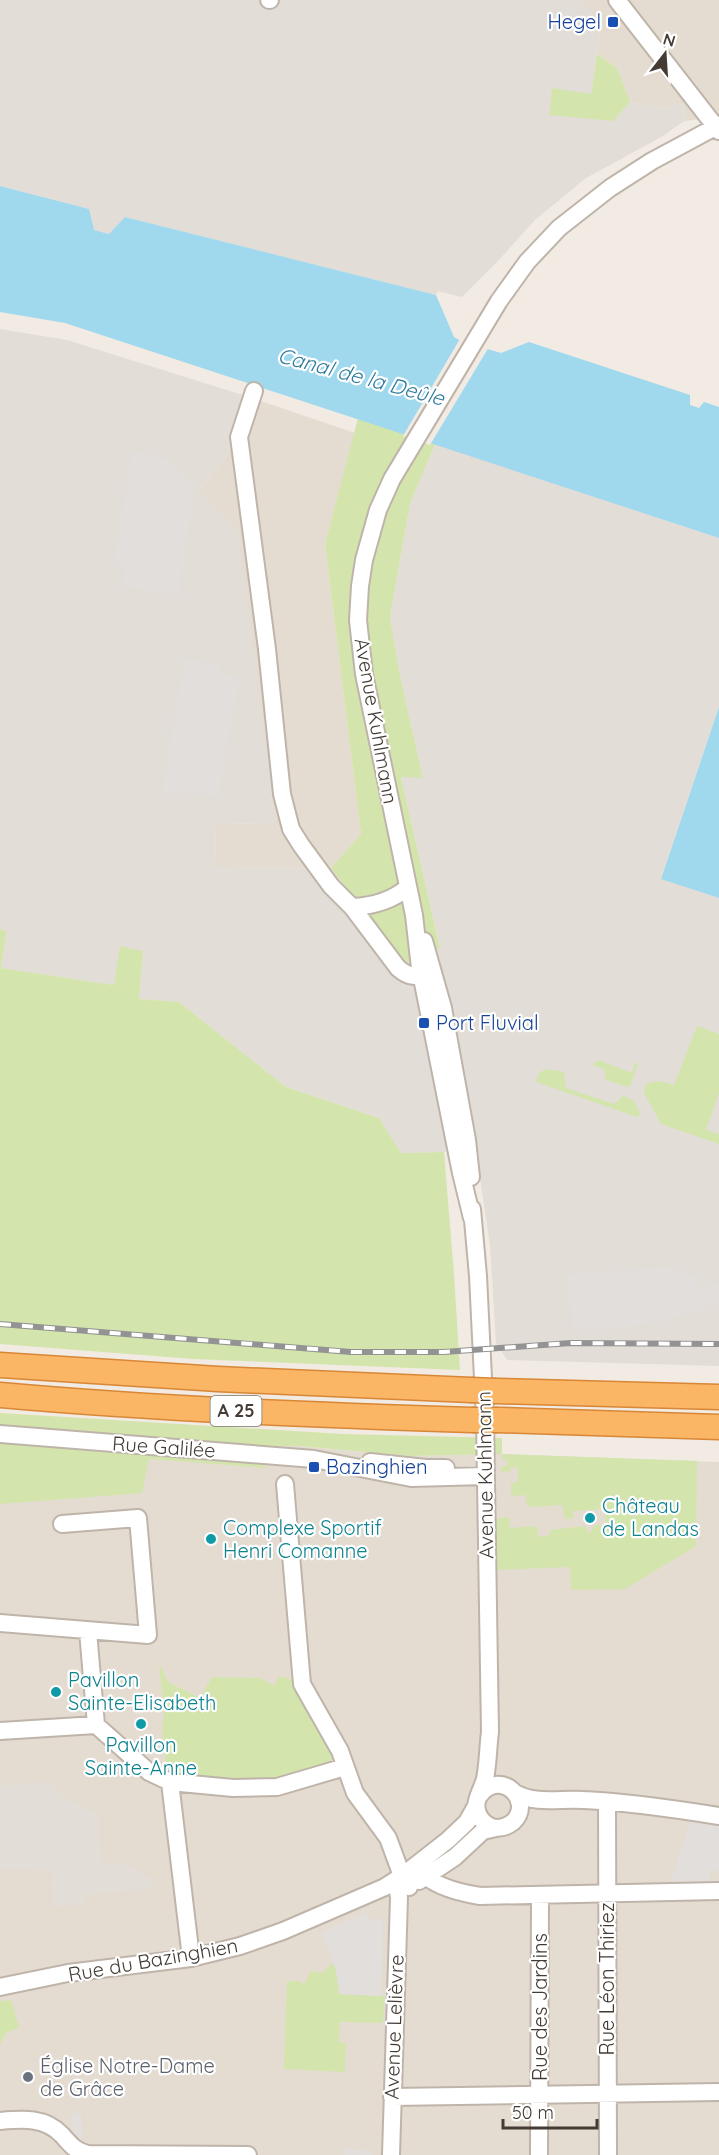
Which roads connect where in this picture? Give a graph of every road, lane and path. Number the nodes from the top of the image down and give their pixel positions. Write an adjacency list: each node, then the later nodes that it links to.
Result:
1 (617, 0): 2 (street)
2 (718, 128): 4 (street, Avenue Kuhlmann)
3 (254, 391): 5 (street)
4 (408, 887): 5 (street); 6 (street, Avenue Kuhlmann)
5 (352, 907): 6 (street)
6 (428, 975): 10 (street, Avenue Kuhlmann)
7 (0, 1365): 9 (highway, A 25, bridge)
8 (0, 1395): 10 (highway, A 25)
9 (719, 1396)
10 (485, 1426): 11 (highway, A 25); 13 (street, Avenue Kuhlmann)
11 (719, 1427)
12 (0, 1434): 13 (street, Rue Galilée)
13 (486, 1470): 20 (street, Avenue Kuhlmann)
14 (285, 1484): 21 (street)
15 (62, 1524): 17 (street)
16 (0, 1623): 17 (street)
17 (88, 1630): 18 (street)
18 (96, 1725): 19 (street); 22 (street)
19 (0, 1731)
20 (490, 1732): 23 (street, Avenue Kuhlmann); 24 (street, Avenue Kuhlmann)
21 (345, 1767): 22 (street); 30 (street)
22 (170, 1782): 34 (street)
23 (511, 1790): 24 (street); 25 (street); 27 (street)
24 (478, 1801): 28 (street); 29 (street, Rue du Bazinghien)
25 (607, 1802): 26 (street); 27 (street); 32 (street, Rue Léon Thiriez)
26 (719, 1816)
27 (515, 1820): 28 (street)
28 (496, 1828): 29 (street, Rue du Bazinghien)
29 (424, 1869): 30 (street, Rue du Bazinghien); 33 (street)
30 (403, 1887): 34 (street, Rue du Bazinghien); 39 (street, Avenue Lelièvre)
31 (719, 1891): 32 (street)
32 (607, 1893): 33 (street); 37 (street, Rue Léon Thiriez)
33 (540, 1895): 38 (street, Rue des Jardins)
34 (190, 1958): 35 (street, Rue du Bazinghien)
35 (0, 1988)
36 (719, 2092): 37 (street)
37 (608, 2093): 38 (street); 44 (street, Rue Léon Thiriez)
38 (540, 2094): 39 (street); 43 (street, Rue des Jardins)
39 (392, 2097): 41 (street, Avenue Lelièvre)
40 (0, 2121): 42 (street)
41 (390, 2150)
42 (248, 2155)
43 (539, 2155)
44 (608, 2155)

